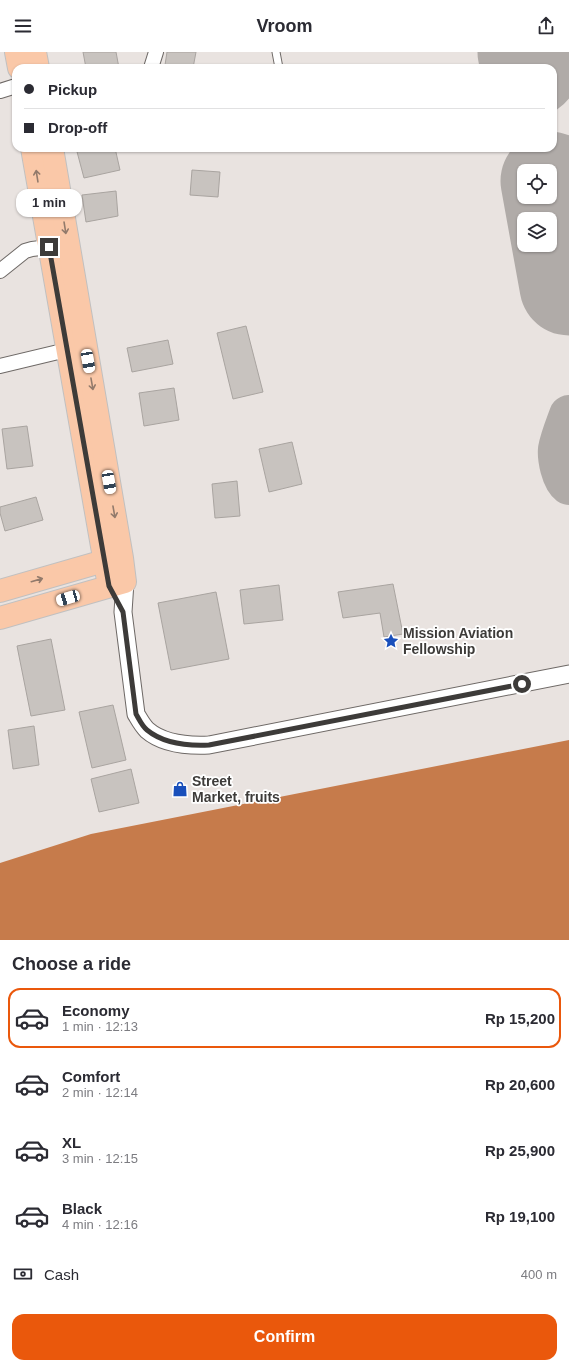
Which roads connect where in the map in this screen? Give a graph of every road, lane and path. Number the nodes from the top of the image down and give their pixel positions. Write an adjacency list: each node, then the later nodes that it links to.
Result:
1 (16, 52): 5 (highway)
2 (35, 52): 6 (highway)
3 (156, 52): 7 (street)
4 (276, 52): 8 (lane)
5 (18, 64)
6 (37, 64)
7 (152, 64)
8 (278, 64)
9 (12, 87): 10 (street)
10 (0, 91)
11 (33, 152): 13 (highway, one-way to 11)
12 (52, 152): 15 (highway, one-way to 15)
13 (49, 247): 14 (street); 15 (highway)
14 (0, 271)
15 (76, 348): 16 (street); 17 (highway)
16 (0, 366)
17 (113, 559): 18 (highway); 19 (highway, one-way to 17)
18 (117, 584): 20 (highway); 21 (street)
19 (0, 591)
20 (0, 618)
21 (569, 674)

